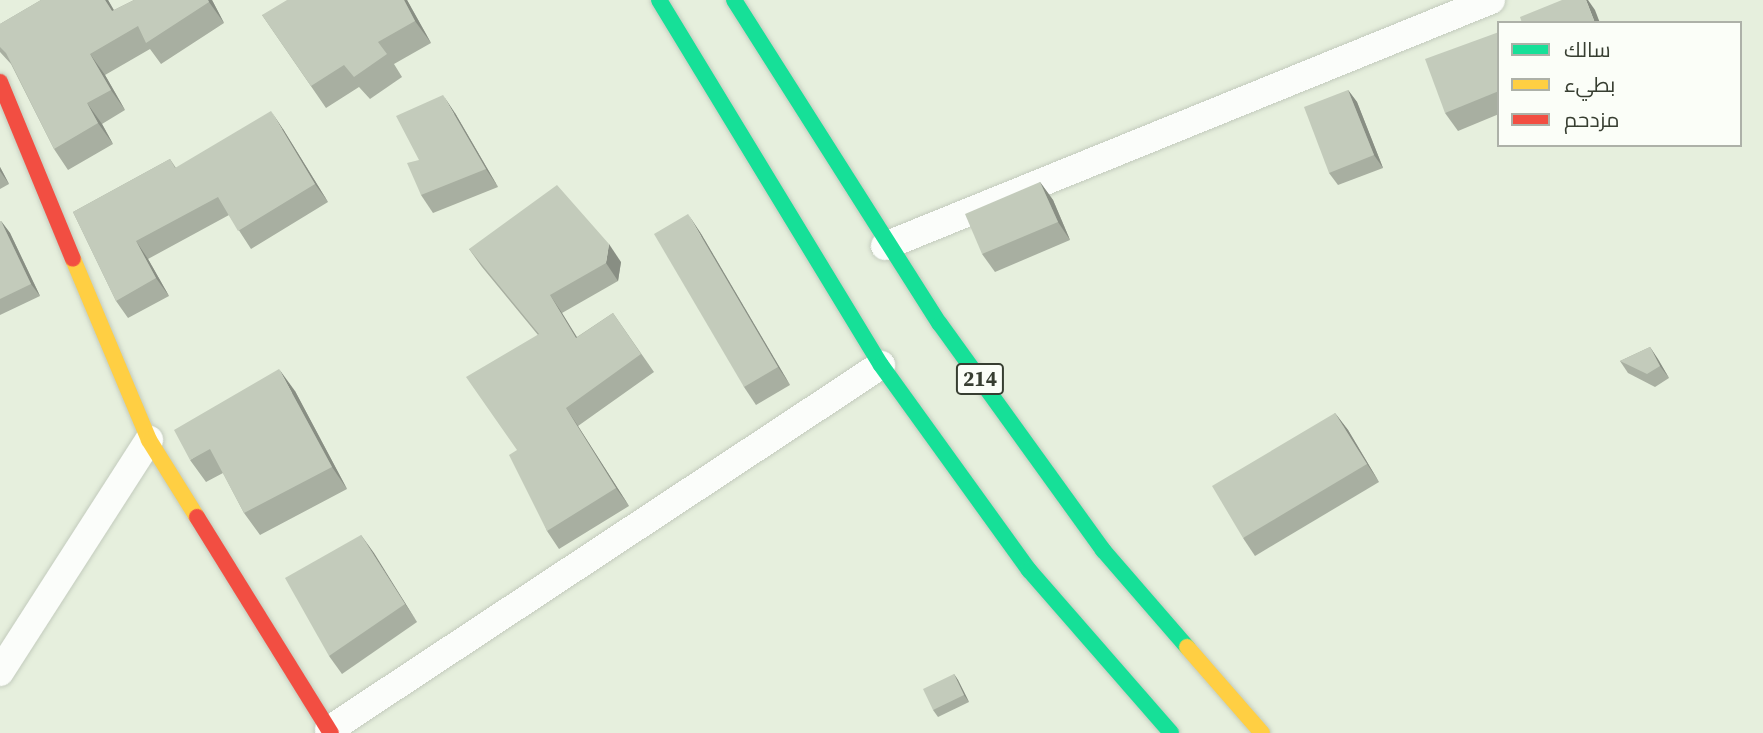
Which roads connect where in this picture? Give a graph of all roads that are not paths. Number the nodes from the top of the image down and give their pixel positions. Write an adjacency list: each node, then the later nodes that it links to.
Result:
1 (659, 0): 6 (main road)
2 (734, 0): 5 (main road, 214)
3 (1491, 0): 5 (street)
4 (0, 82): 7 (main road)
5 (885, 246): 11 (main road, 214)
6 (881, 365): 9 (street); 10 (main road)
7 (149, 440): 8 (street); 9 (main road)
8 (0, 672)
9 (330, 732)
10 (1171, 733)
11 (1262, 733)

